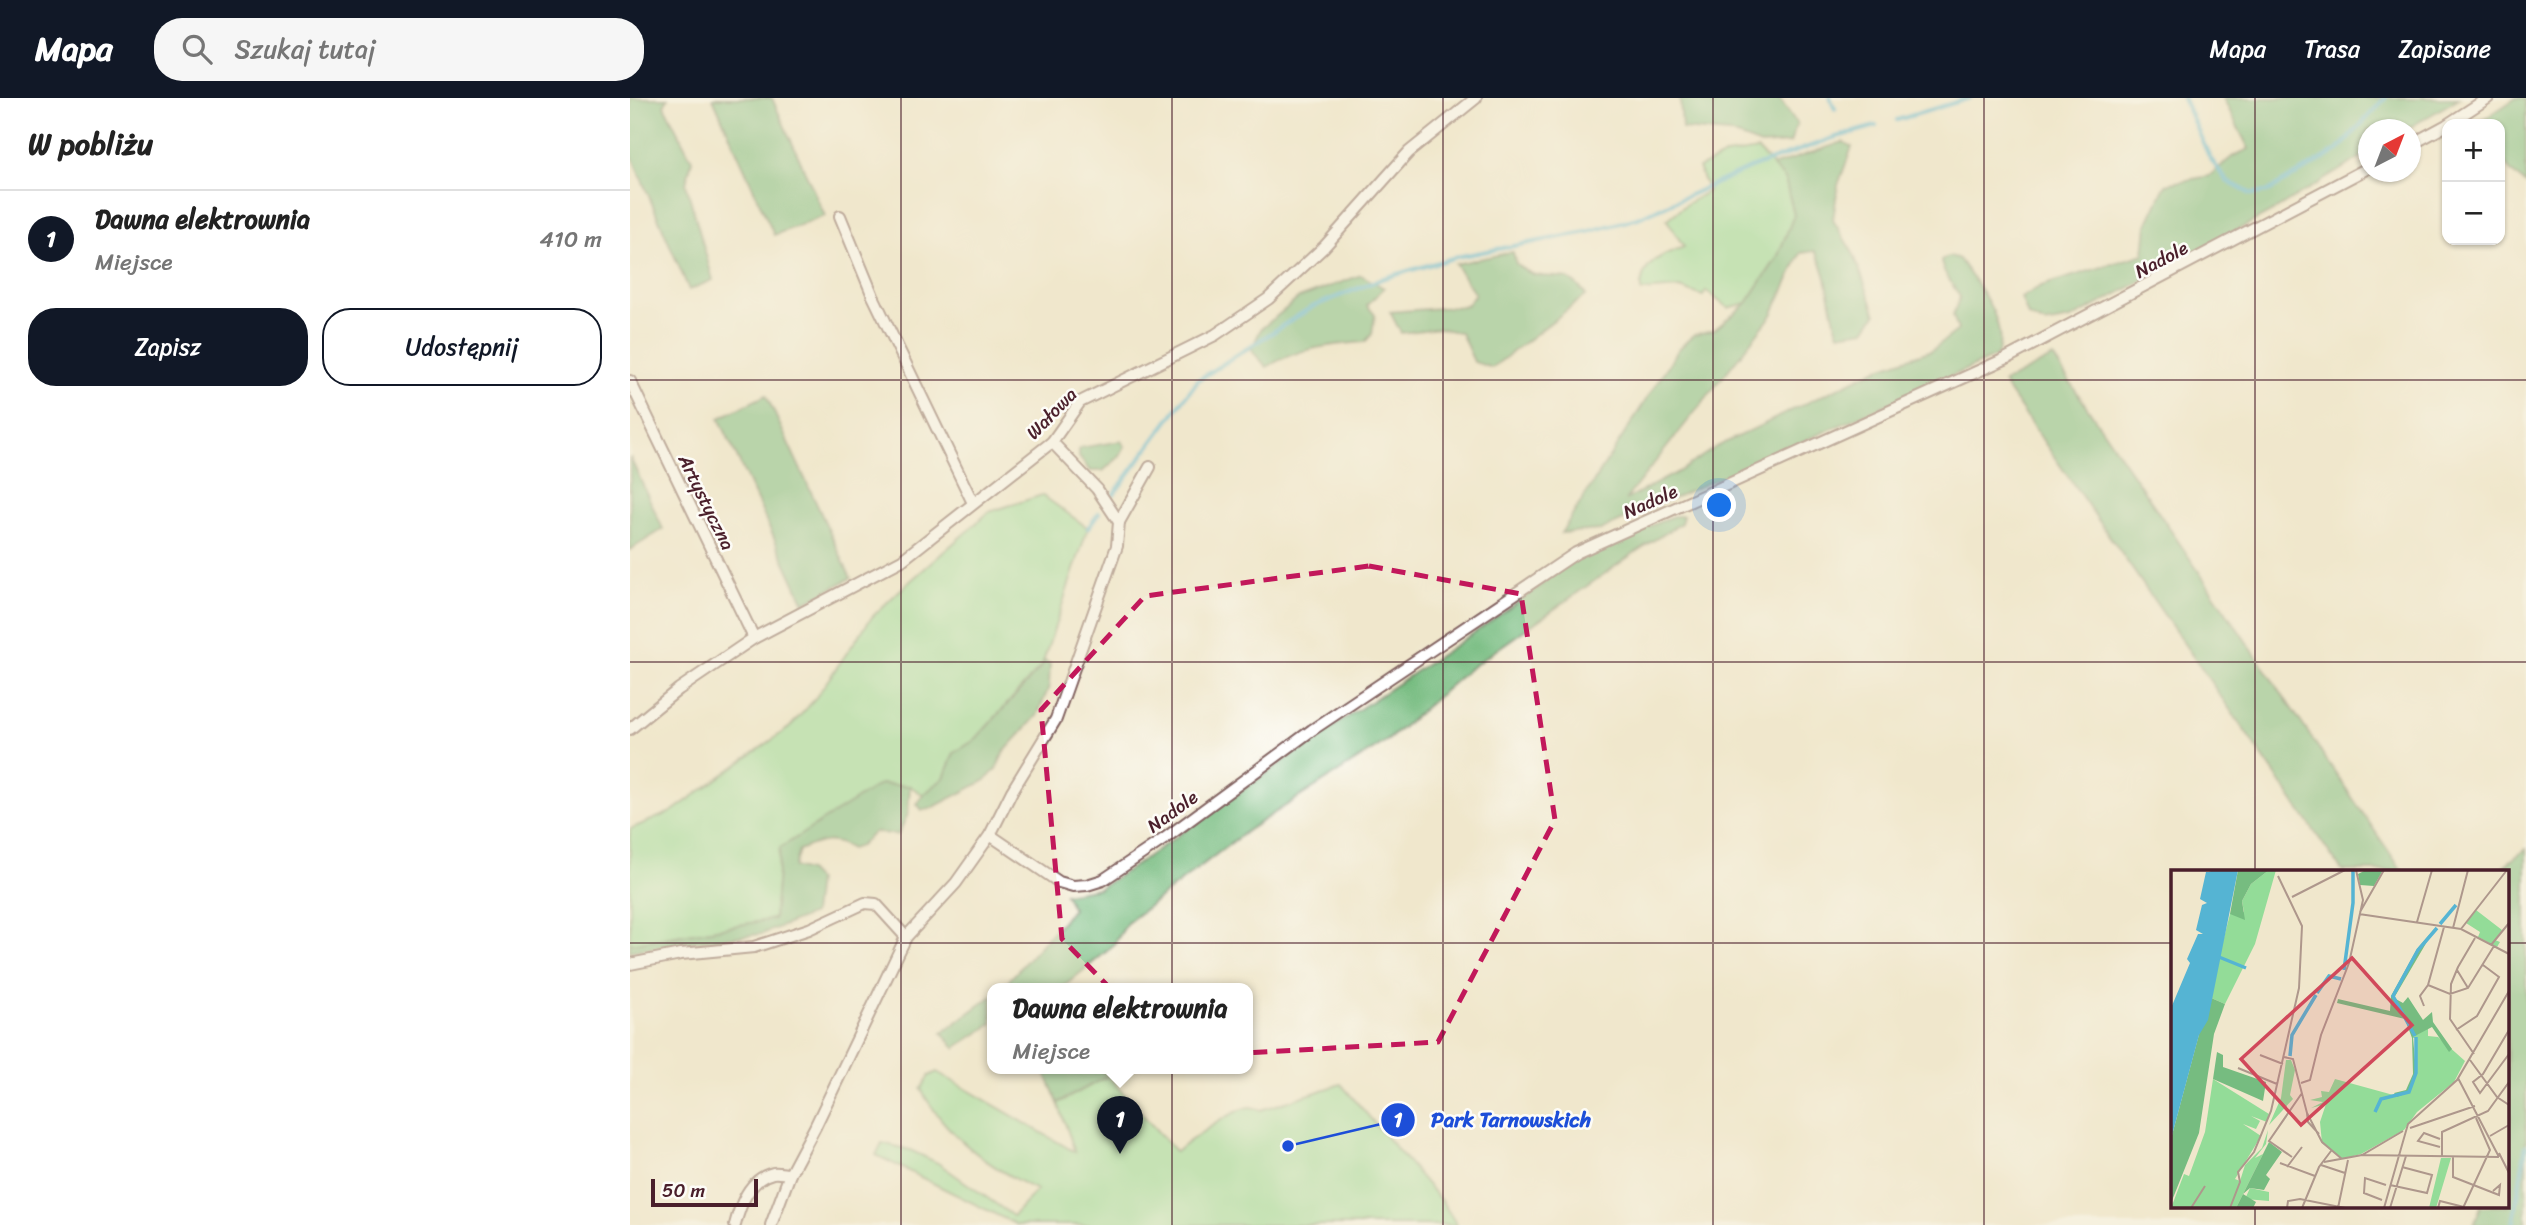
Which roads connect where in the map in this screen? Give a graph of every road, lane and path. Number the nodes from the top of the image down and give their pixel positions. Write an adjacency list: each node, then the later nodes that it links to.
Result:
1 (1476, 98): 9 (street, Wałowa)
2 (2488, 98): 3 (street)
3 (2456, 119)
4 (2442, 127): 5 (street)
5 (2421, 139)
6 (2358, 173): 15 (street, Nadole)
7 (840, 216): 11 (street)
8 (630, 381): 13 (street, Artystyczna)
9 (1052, 442): 11 (street, Wałowa); 12 (street)
10 (1150, 467): 12 (street)
11 (973, 503): 13 (street, Wałowa)
12 (1119, 522): 15 (street)
13 (754, 638): 14 (street, Wałowa)
14 (630, 729)
15 (990, 835): 16 (street)
16 (906, 937): 17 (street); 18 (street)
17 (630, 964)
18 (790, 1174): 19 (street); 20 (street)
19 (735, 1225)
20 (771, 1225)

